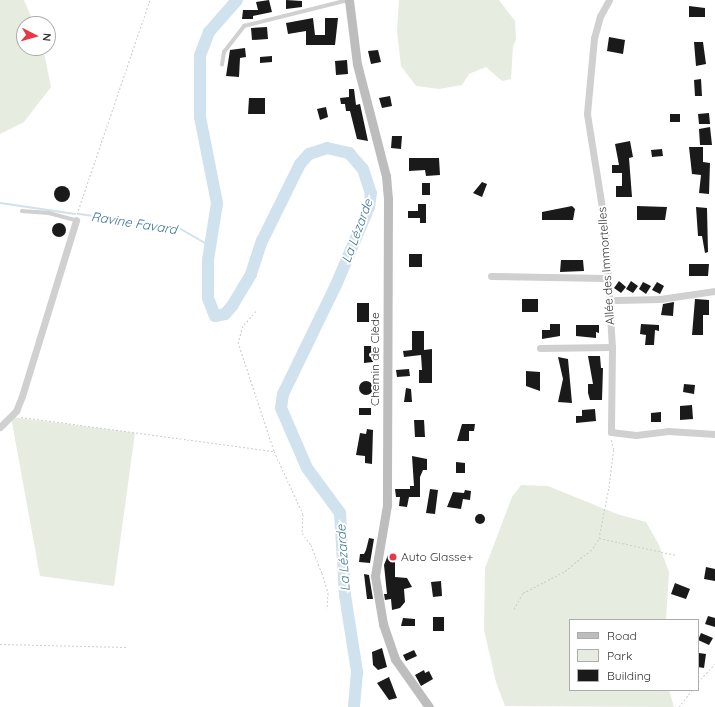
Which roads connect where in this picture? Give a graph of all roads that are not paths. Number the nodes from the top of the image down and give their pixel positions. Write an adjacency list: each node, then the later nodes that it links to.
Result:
1 (349, 0): 3 (lane); 14 (main road, Chemin de Clède)
2 (608, 0): 7 (street, Allée des Immortelles)
3 (222, 65)
4 (22, 211): 5 (lane)
5 (76, 220): 12 (street)
6 (491, 276): 7 (street)
7 (606, 278): 10 (street, Allée des Immortelles)
8 (715, 291): 9 (street)
9 (616, 300)
10 (612, 347): 11 (street); 13 (street, Allée des Immortelles)
11 (540, 348)
12 (0, 426)
13 (715, 434)
14 (429, 707)

